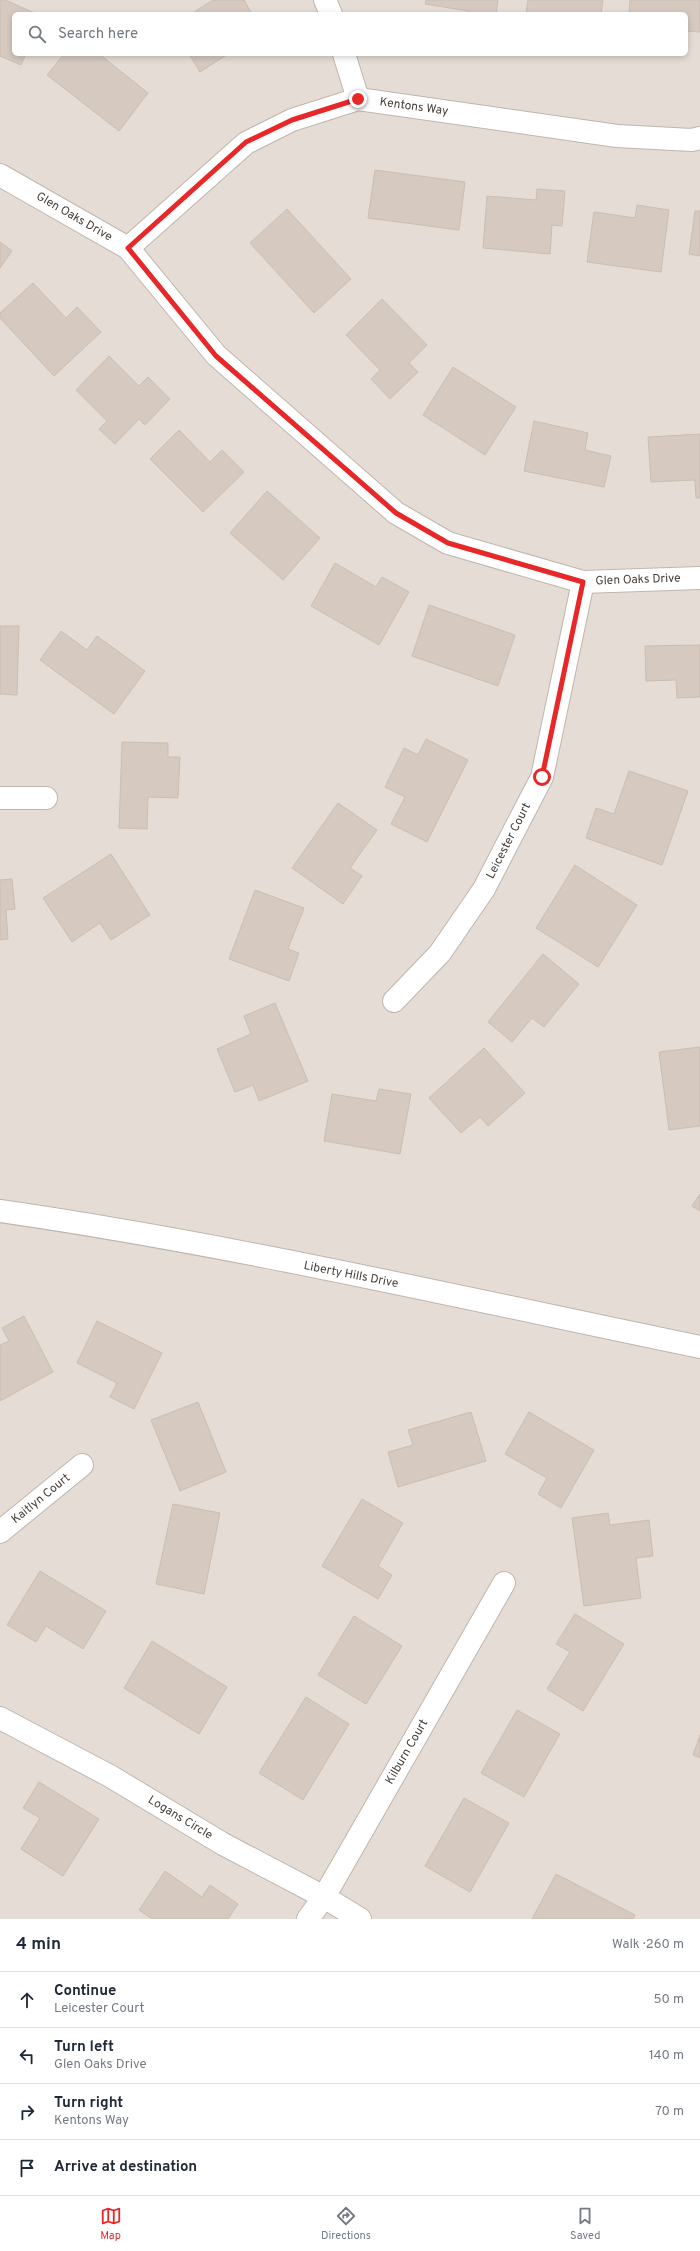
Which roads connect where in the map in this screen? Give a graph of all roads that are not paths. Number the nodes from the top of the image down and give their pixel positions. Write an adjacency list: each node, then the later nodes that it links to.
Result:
1 (325, 0): 2 (street)
2 (330, 12)
3 (345, 56): 4 (street)
4 (358, 99): 5 (street, Kentons Way); 7 (street, Kentons Way)
5 (700, 138)
6 (0, 175): 7 (street, Glen Oaks Drive)
7 (128, 248): 9 (street, Glen Oaks Drive)
8 (700, 578): 9 (street, Glen Oaks Drive)
9 (583, 582): 12 (street, Leicester Court)
10 (0, 798): 11 (street)
11 (46, 798)
12 (394, 1001)
13 (0, 1211): 14 (street, Liberty Hills Drive)
14 (700, 1347)
15 (82, 1465): 16 (street, Kaitlyn Court)
16 (0, 1532)
17 (504, 1583): 19 (street, Kilburn Court)
18 (0, 1718): 19 (street, Logans Circle)
19 (324, 1897): 20 (street, Kilburn Court); 21 (street, Logans Circle)
20 (308, 1919)
21 (360, 1919)

